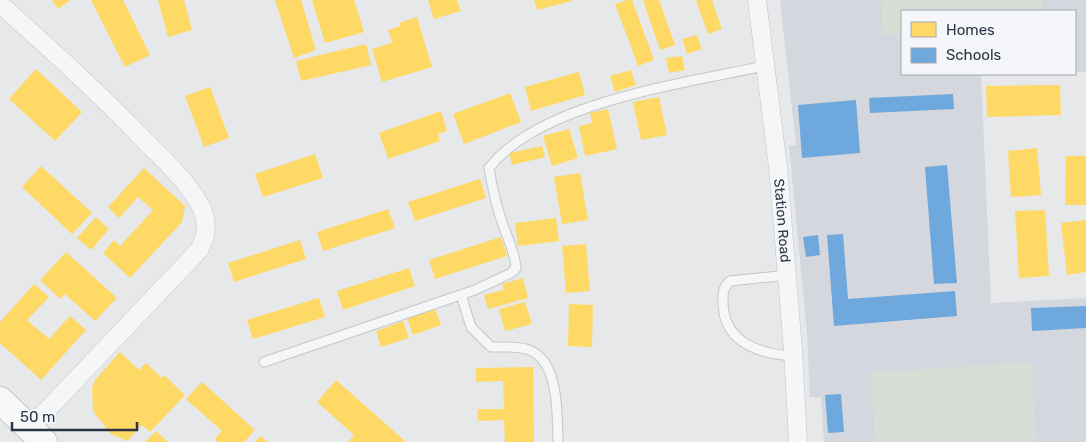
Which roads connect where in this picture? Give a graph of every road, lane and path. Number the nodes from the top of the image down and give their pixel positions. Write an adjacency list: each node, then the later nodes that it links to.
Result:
1 (757, 0): 3 (street, Station Road)
2 (0, 4): 9 (street)
3 (764, 66): 4 (street, Station Road); 5 (lane)
4 (788, 275): 6 (street, Station Road); 6 (lane)
5 (461, 295): 7 (lane); 10 (lane)
6 (794, 356): 11 (street, Station Road)
7 (264, 362)
8 (0, 400): 9 (street)
9 (37, 435)
10 (558, 442)
11 (798, 442)

